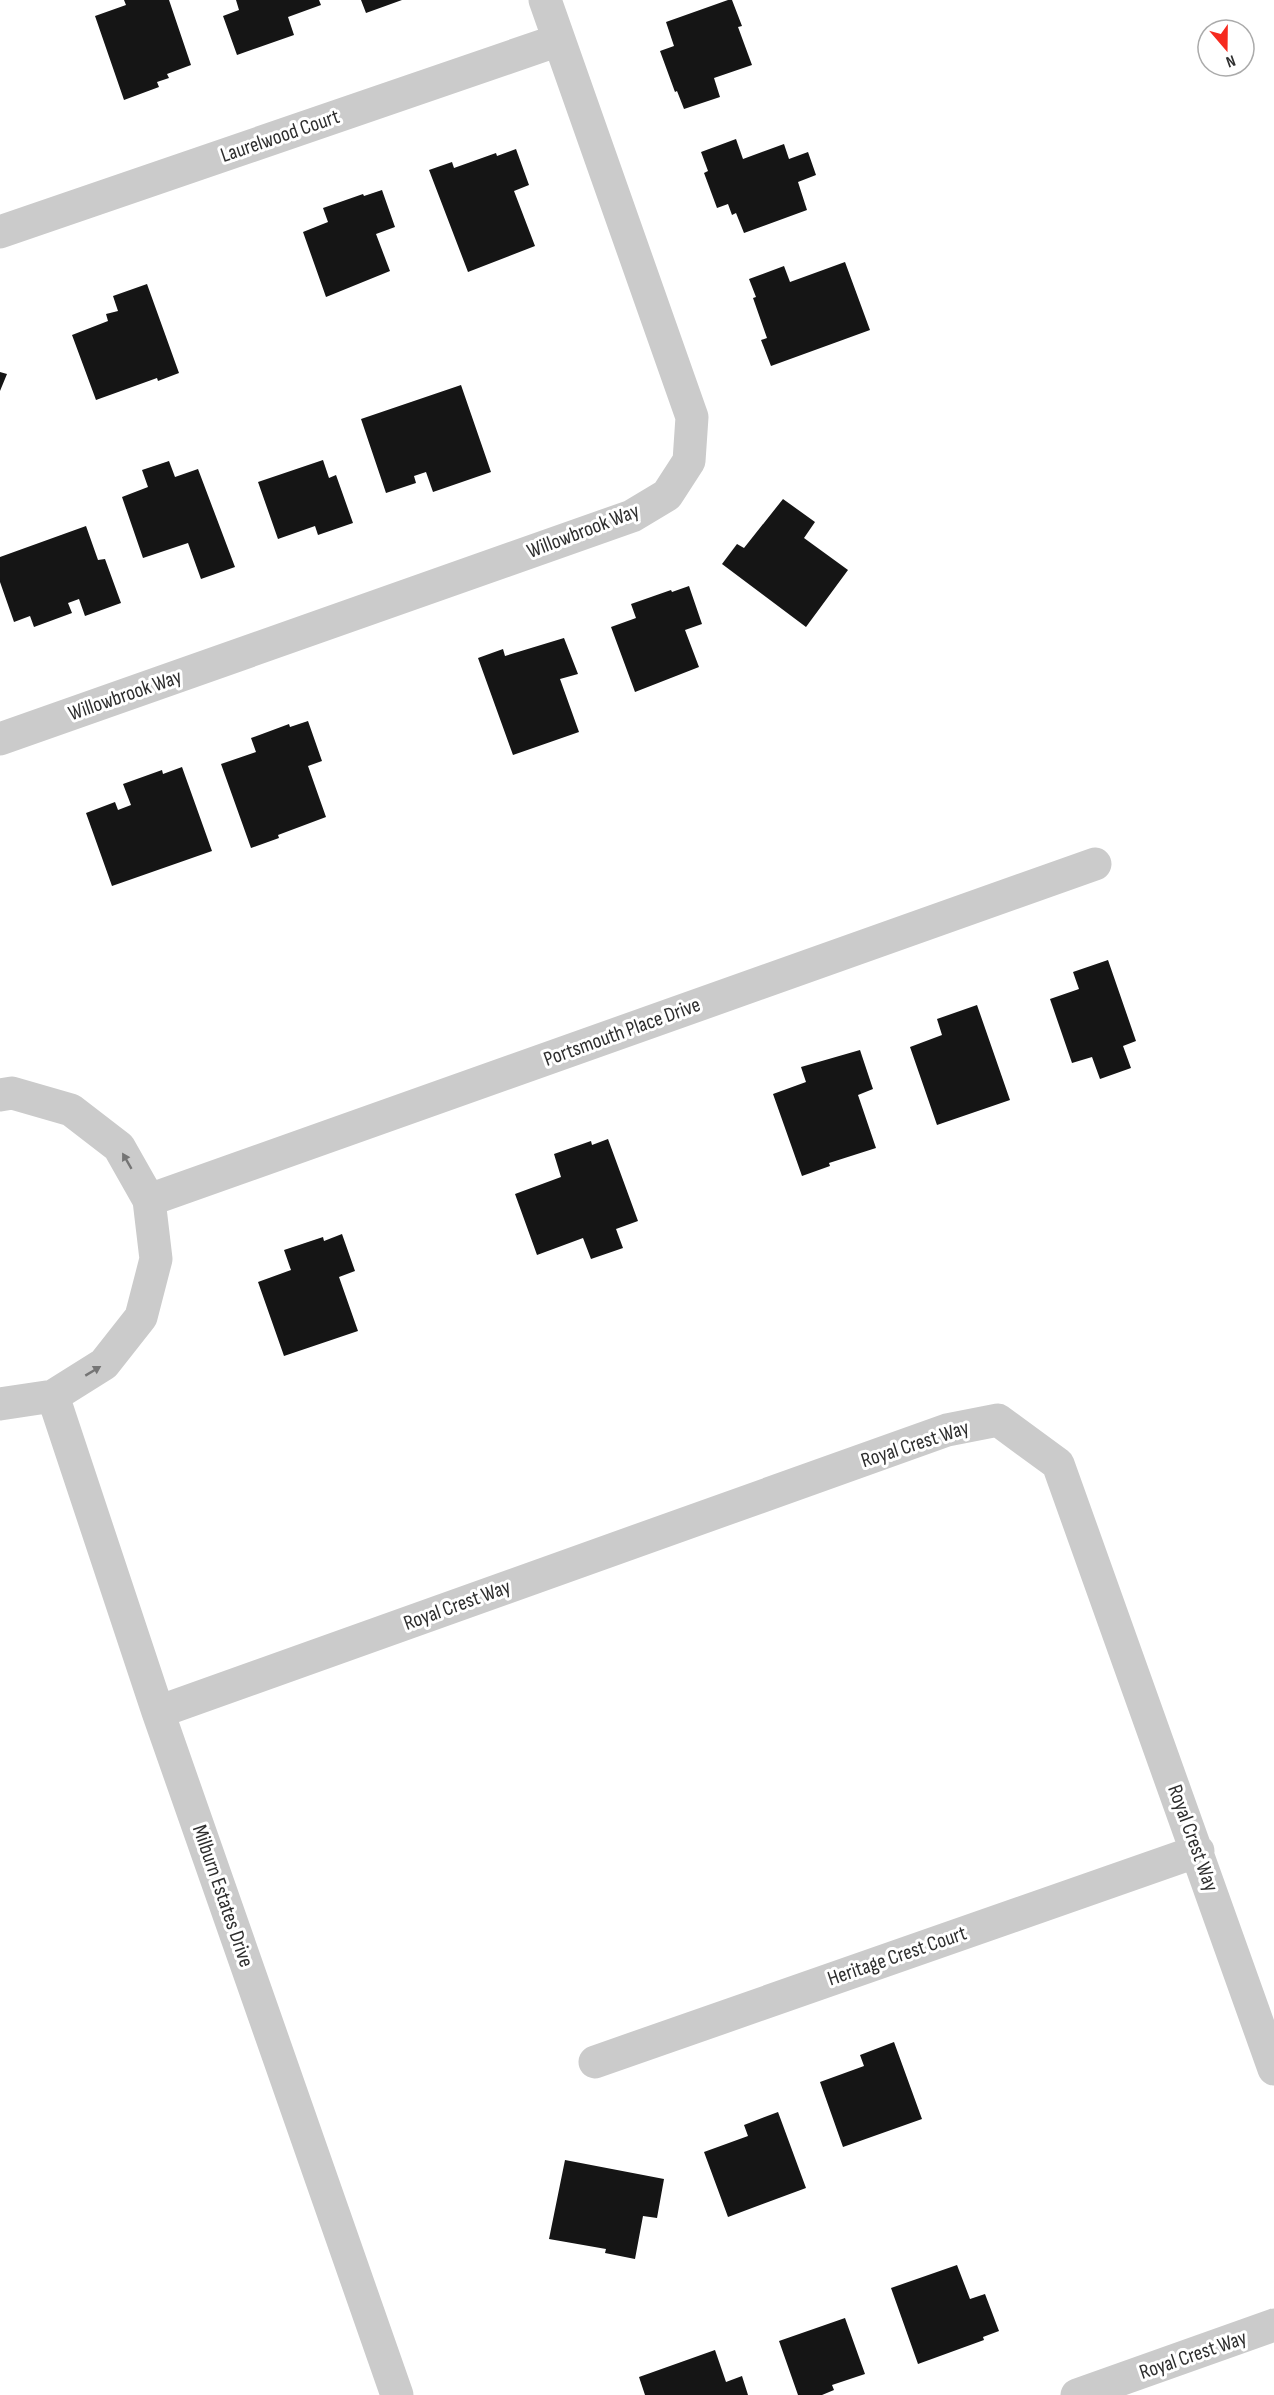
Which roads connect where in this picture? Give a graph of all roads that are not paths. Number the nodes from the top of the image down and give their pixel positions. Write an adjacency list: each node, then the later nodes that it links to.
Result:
1 (545, 0): 2 (street, Willowbrook Way)
2 (559, 40): 3 (street, Laurelwood Court); 4 (street, Willowbrook Way)
3 (0, 232)
4 (0, 739)
5 (1095, 864): 7 (street, Portsmouth Place Drive)
6 (0, 1095): 7 (street, one-way to 6)
7 (149, 1200): 8 (street, one-way to 7)
8 (53, 1396): 9 (street); 10 (street, Milburn Estates Drive)
9 (0, 1404)
10 (158, 1712): 11 (street, Royal Crest Way); 15 (street, Milburn Estates Drive)
11 (1198, 1851): 12 (street, Heritage Crest Court); 13 (street, Royal Crest Way)
12 (595, 2062)
13 (1274, 2069)
14 (1274, 2325): 16 (street, Royal Crest Way)
15 (397, 2395)
16 (1077, 2395)

